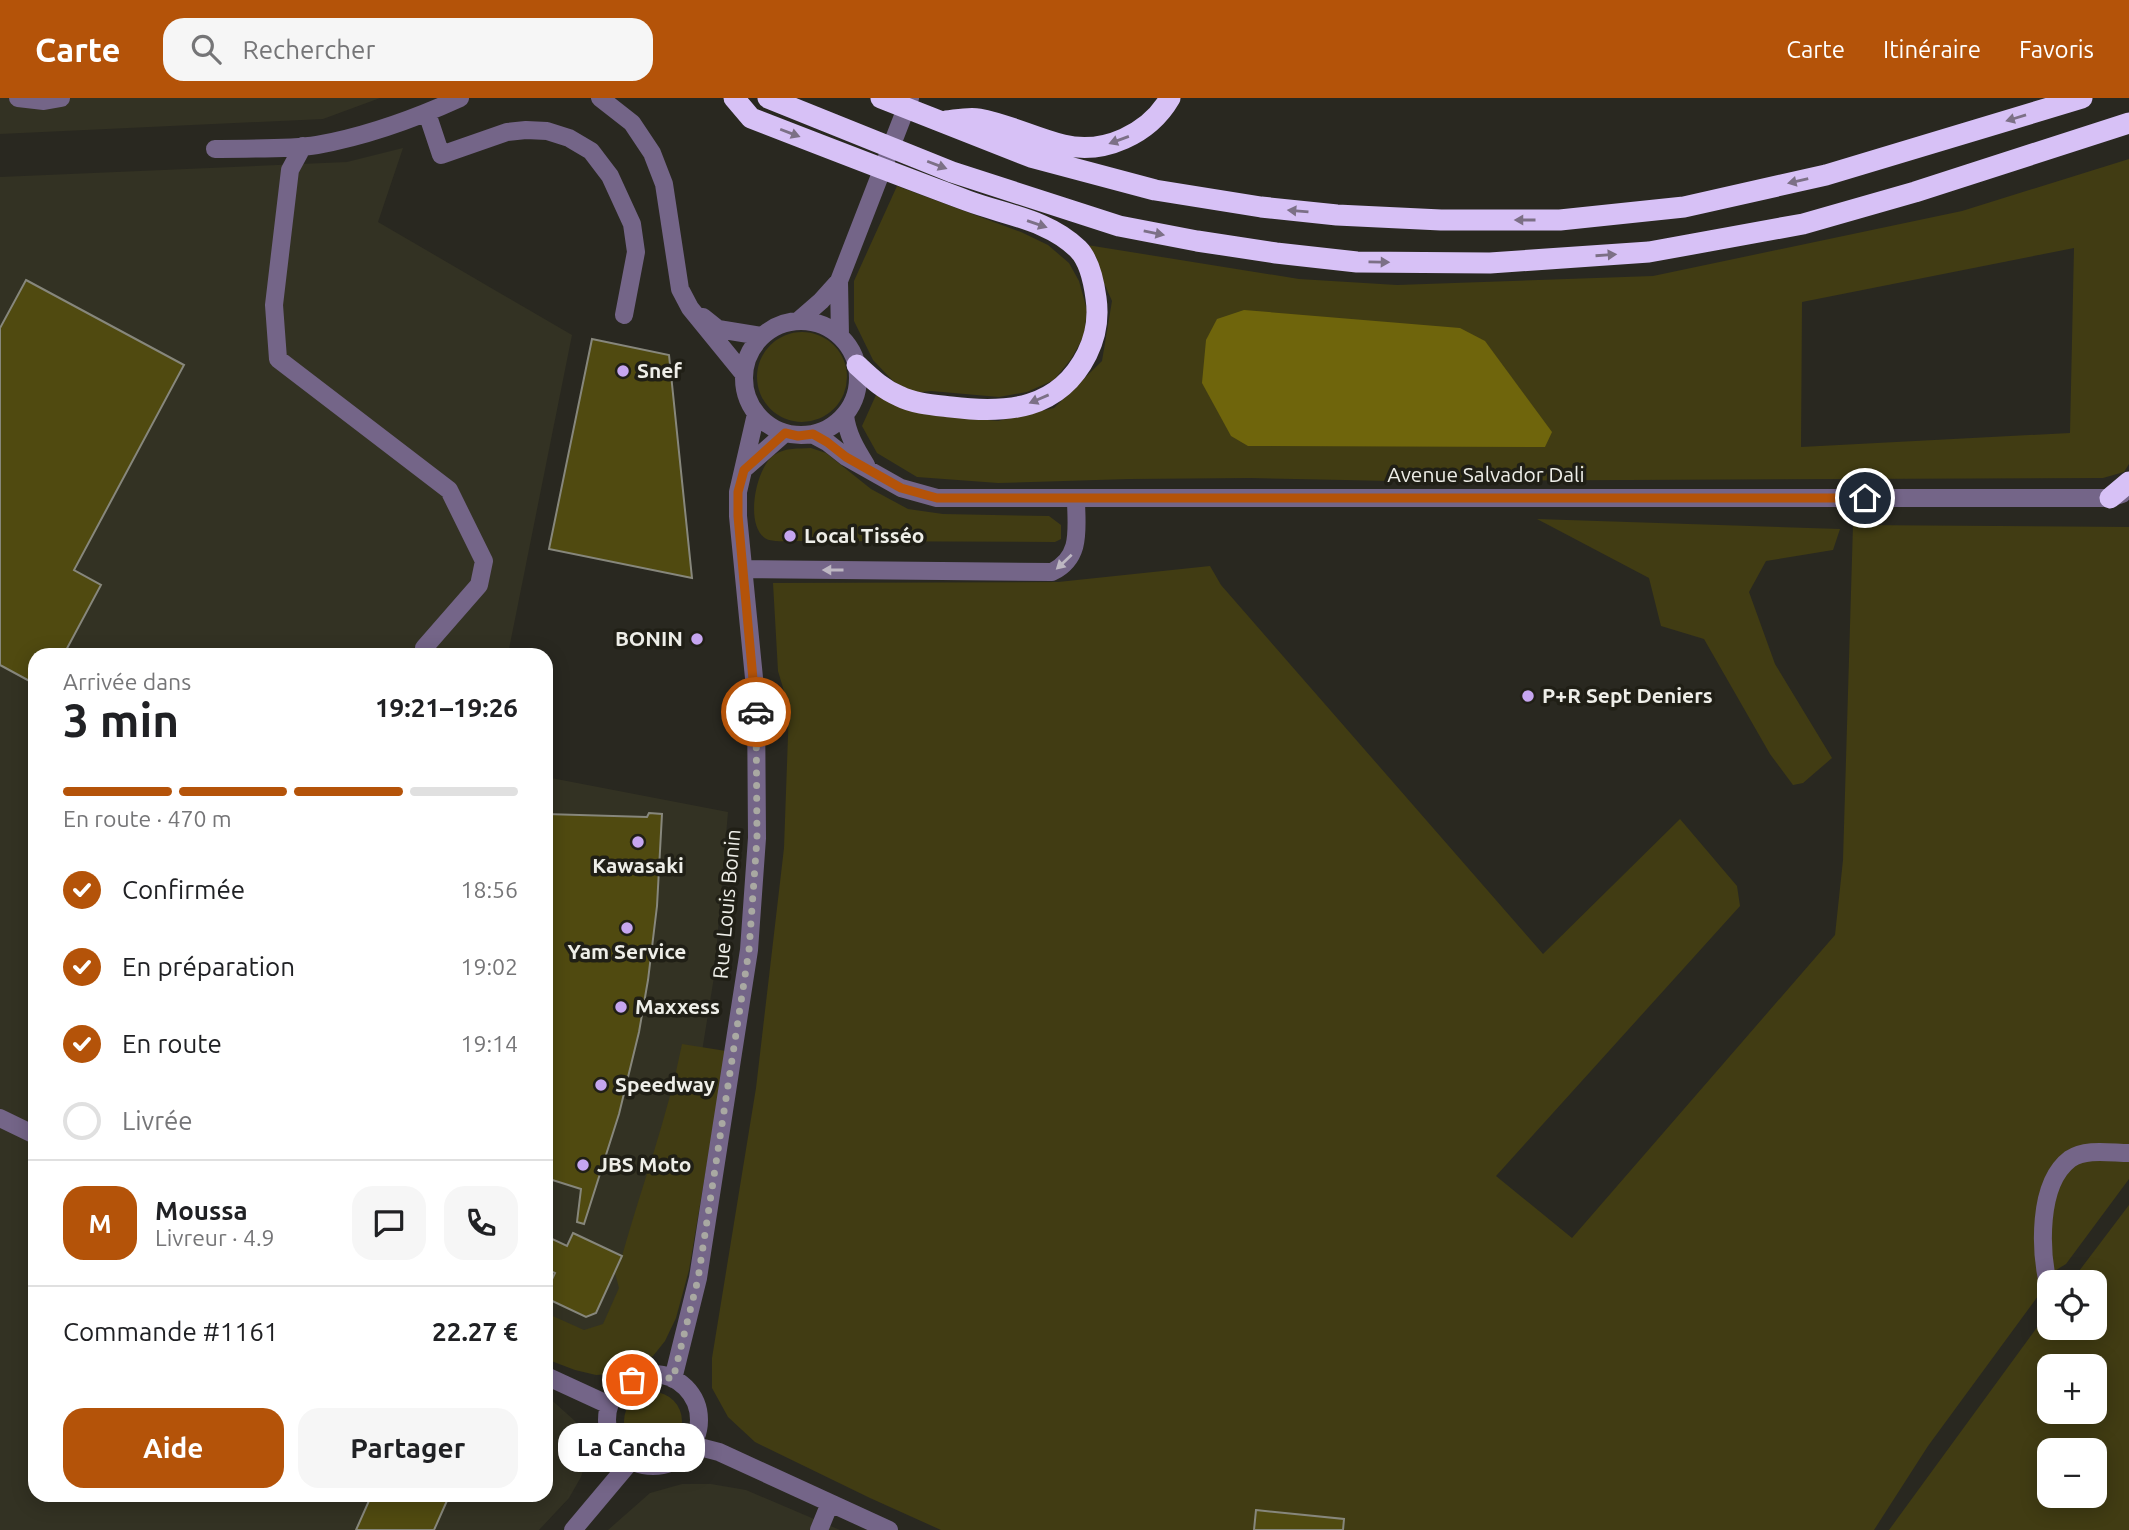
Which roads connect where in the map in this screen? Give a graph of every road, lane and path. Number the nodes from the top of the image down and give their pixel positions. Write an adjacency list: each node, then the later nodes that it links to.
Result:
1 (18, 98): 10 (street)
2 (460, 98): 11 (street)
3 (600, 98): 17 (street)
4 (734, 98): 22 (highway, one-way to 22)
5 (768, 98): 13 (highway, one-way to 13)
6 (881, 98): 12 (highway)
7 (911, 98): 16 (street)
8 (1170, 98): 12 (highway, one-way to 12)
9 (2082, 98): 12 (highway, one-way to 12)
10 (49, 99)
11 (427, 113): 14 (street); 18 (street)
12 (941, 122)
13 (2129, 123)
14 (303, 146): 15 (street); 34 (street)
15 (215, 149)
16 (839, 281): 19 (street); 20 (street)
17 (690, 308): 21 (street); 23 (street)
18 (624, 315)
19 (798, 321): 20 (street); 21 (street)
20 (840, 335): 22 (street)
21 (761, 336): 23 (street)
22 (857, 365): 25 (street)
23 (743, 373): 24 (street)
24 (756, 414): 26 (street); 29 (street, Rue Louis Bonin)
25 (845, 415): 27 (street); 28 (street, Avenue Salvador Dali)
26 (785, 433): 27 (street); 29 (street)
27 (813, 434): 28 (street, Avenue Salvador Dali)
28 (868, 468): 31 (street, Avenue Salvador Dali)
29 (744, 470): 33 (street, Rue Louis Bonin)
30 (2129, 482): 32 (highway)
31 (1076, 498): 32 (street, Avenue Salvador Dali); 33 (street, one-way to 33)
32 (2123, 498)
33 (744, 569): 40 (street, Rue Louis Bonin)
34 (424, 648)
35 (0, 1118): 36 (street)
36 (28, 1132)
37 (2129, 1153): 38 (street)
38 (2046, 1270)
39 (553, 1379): 41 (street)
40 (673, 1379): 41 (street); 42 (street)
41 (609, 1405): 43 (street)
42 (692, 1445): 43 (street); 44 (street)
43 (631, 1461): 45 (street)
44 (830, 1503): 46 (street); 47 (street)
45 (573, 1530)
46 (818, 1530)
47 (889, 1530)

